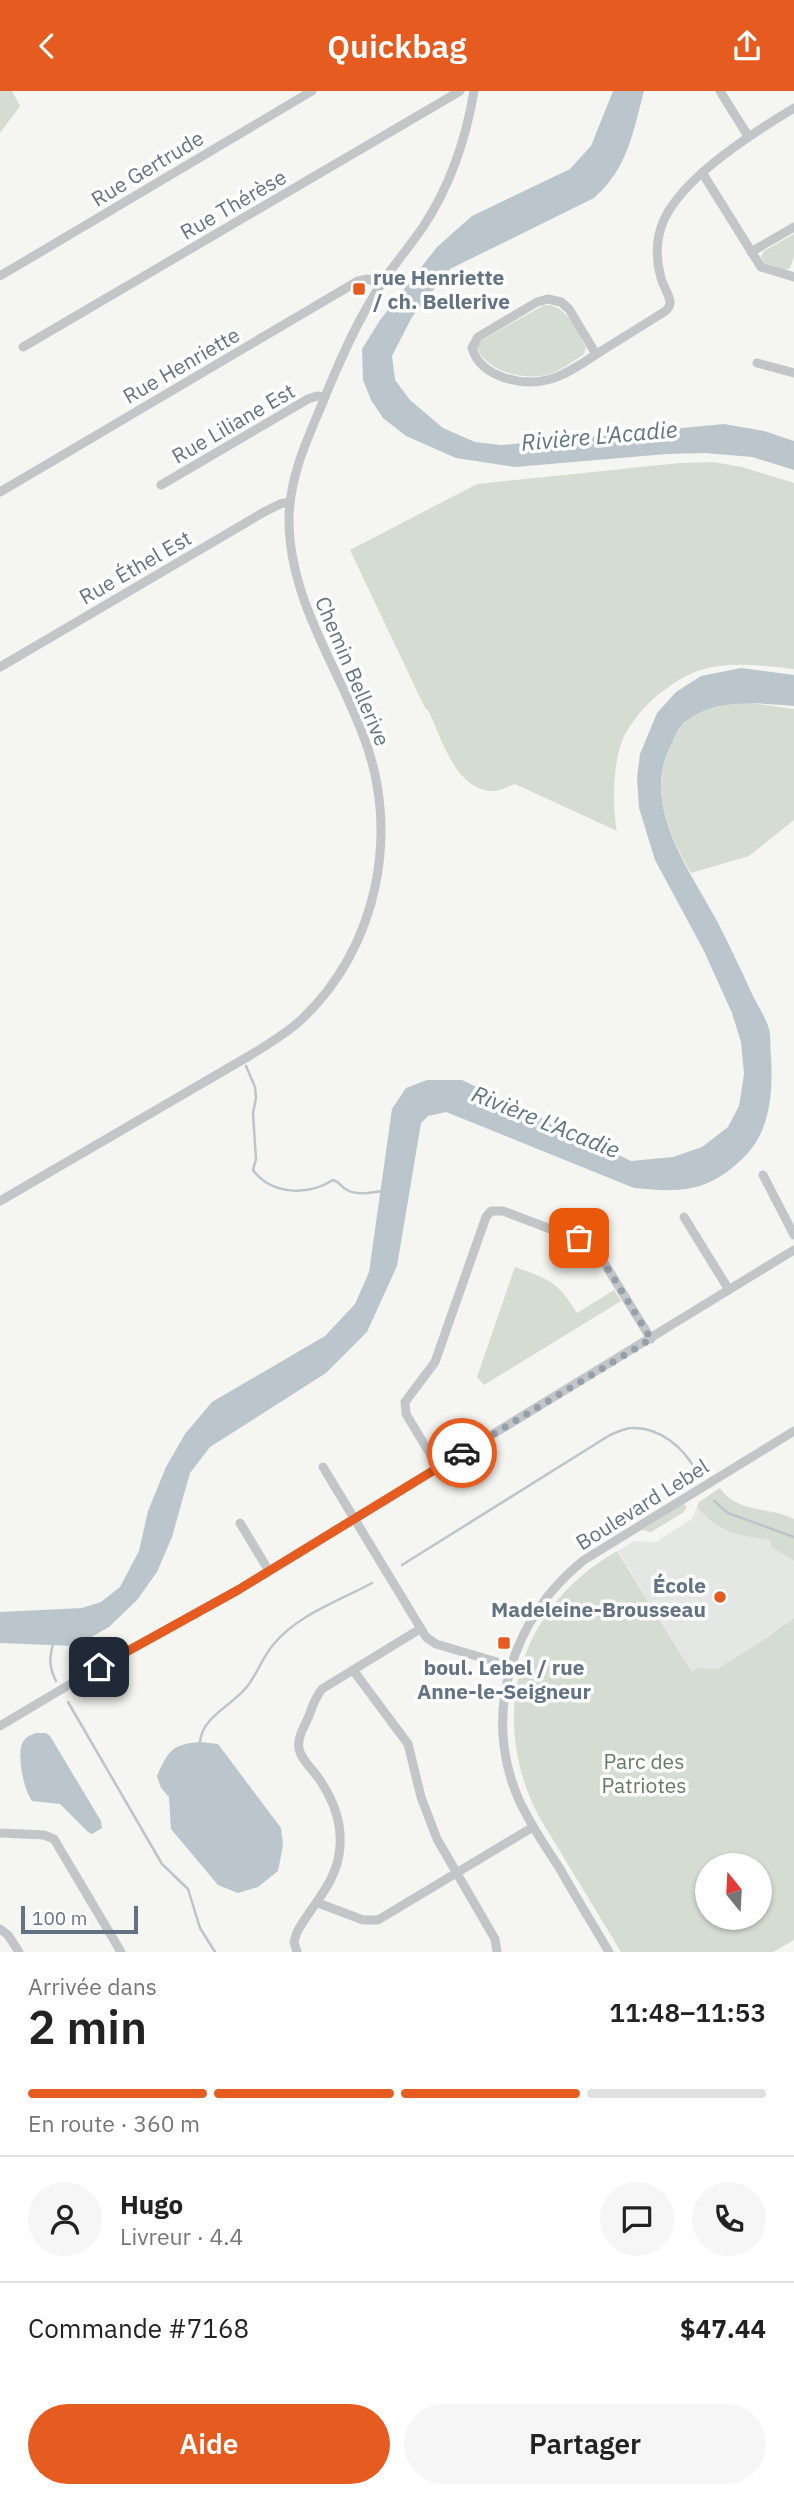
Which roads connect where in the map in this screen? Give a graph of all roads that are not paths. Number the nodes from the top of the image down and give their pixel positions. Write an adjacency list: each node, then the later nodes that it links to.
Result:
1 (312, 91): 10 (street, Rue Gertrude)
2 (460, 91): 13 (street, Rue Thérèse)
3 (474, 91): 12 (street, Chemin Bellerive)
4 (720, 91): 6 (street)
5 (794, 108): 6 (street)
6 (747, 136): 7 (street)
7 (703, 174): 9 (street); 14 (street)
8 (794, 227): 9 (street)
9 (751, 252): 11 (street)
10 (0, 276)
11 (794, 277)
12 (381, 285): 17 (street, Chemin Bellerive); 19 (street, Rue Henriette)
13 (23, 347)
14 (596, 354): 14 (street)
15 (757, 363): 16 (street)
16 (794, 373)
17 (324, 397): 18 (street, Rue Liliane Est); 20 (street, Chemin Bellerive)
18 (161, 485)
19 (0, 492)
20 (290, 502): 21 (street, Rue Éthel Est); 23 (street, Chemin Bellerive)
21 (0, 667)
22 (763, 1175): 25 (street)
23 (0, 1201)
24 (684, 1217): 27 (street)
25 (794, 1235)
26 (794, 1251): 27 (street)
27 (729, 1290): 28 (street)
28 (651, 1339): 31 (street); 31 (street)
29 (794, 1431): 36 (street, Boulevard Lebel)
30 (323, 1467): 32 (street)
31 (438, 1467): 32 (street)
32 (354, 1518): 34 (street); 35 (street)
33 (240, 1523): 34 (street)
34 (269, 1571): 38 (street)
35 (420, 1629): 36 (street); 37 (street)
36 (510, 1667): 39 (street, Boulevard Lebel)
37 (353, 1670): 41 (street); 42 (street)
38 (0, 1726)
39 (533, 1827): 41 (street); 48 (street, Boulevard Lebel)
40 (0, 1833): 45 (street)
41 (455, 1874): 42 (street); 47 (street)
42 (318, 1903): 46 (street)
43 (0, 1929): 44 (street)
44 (19, 1952)
45 (121, 1952)
46 (297, 1952)
47 (497, 1952)
48 (609, 1952)

